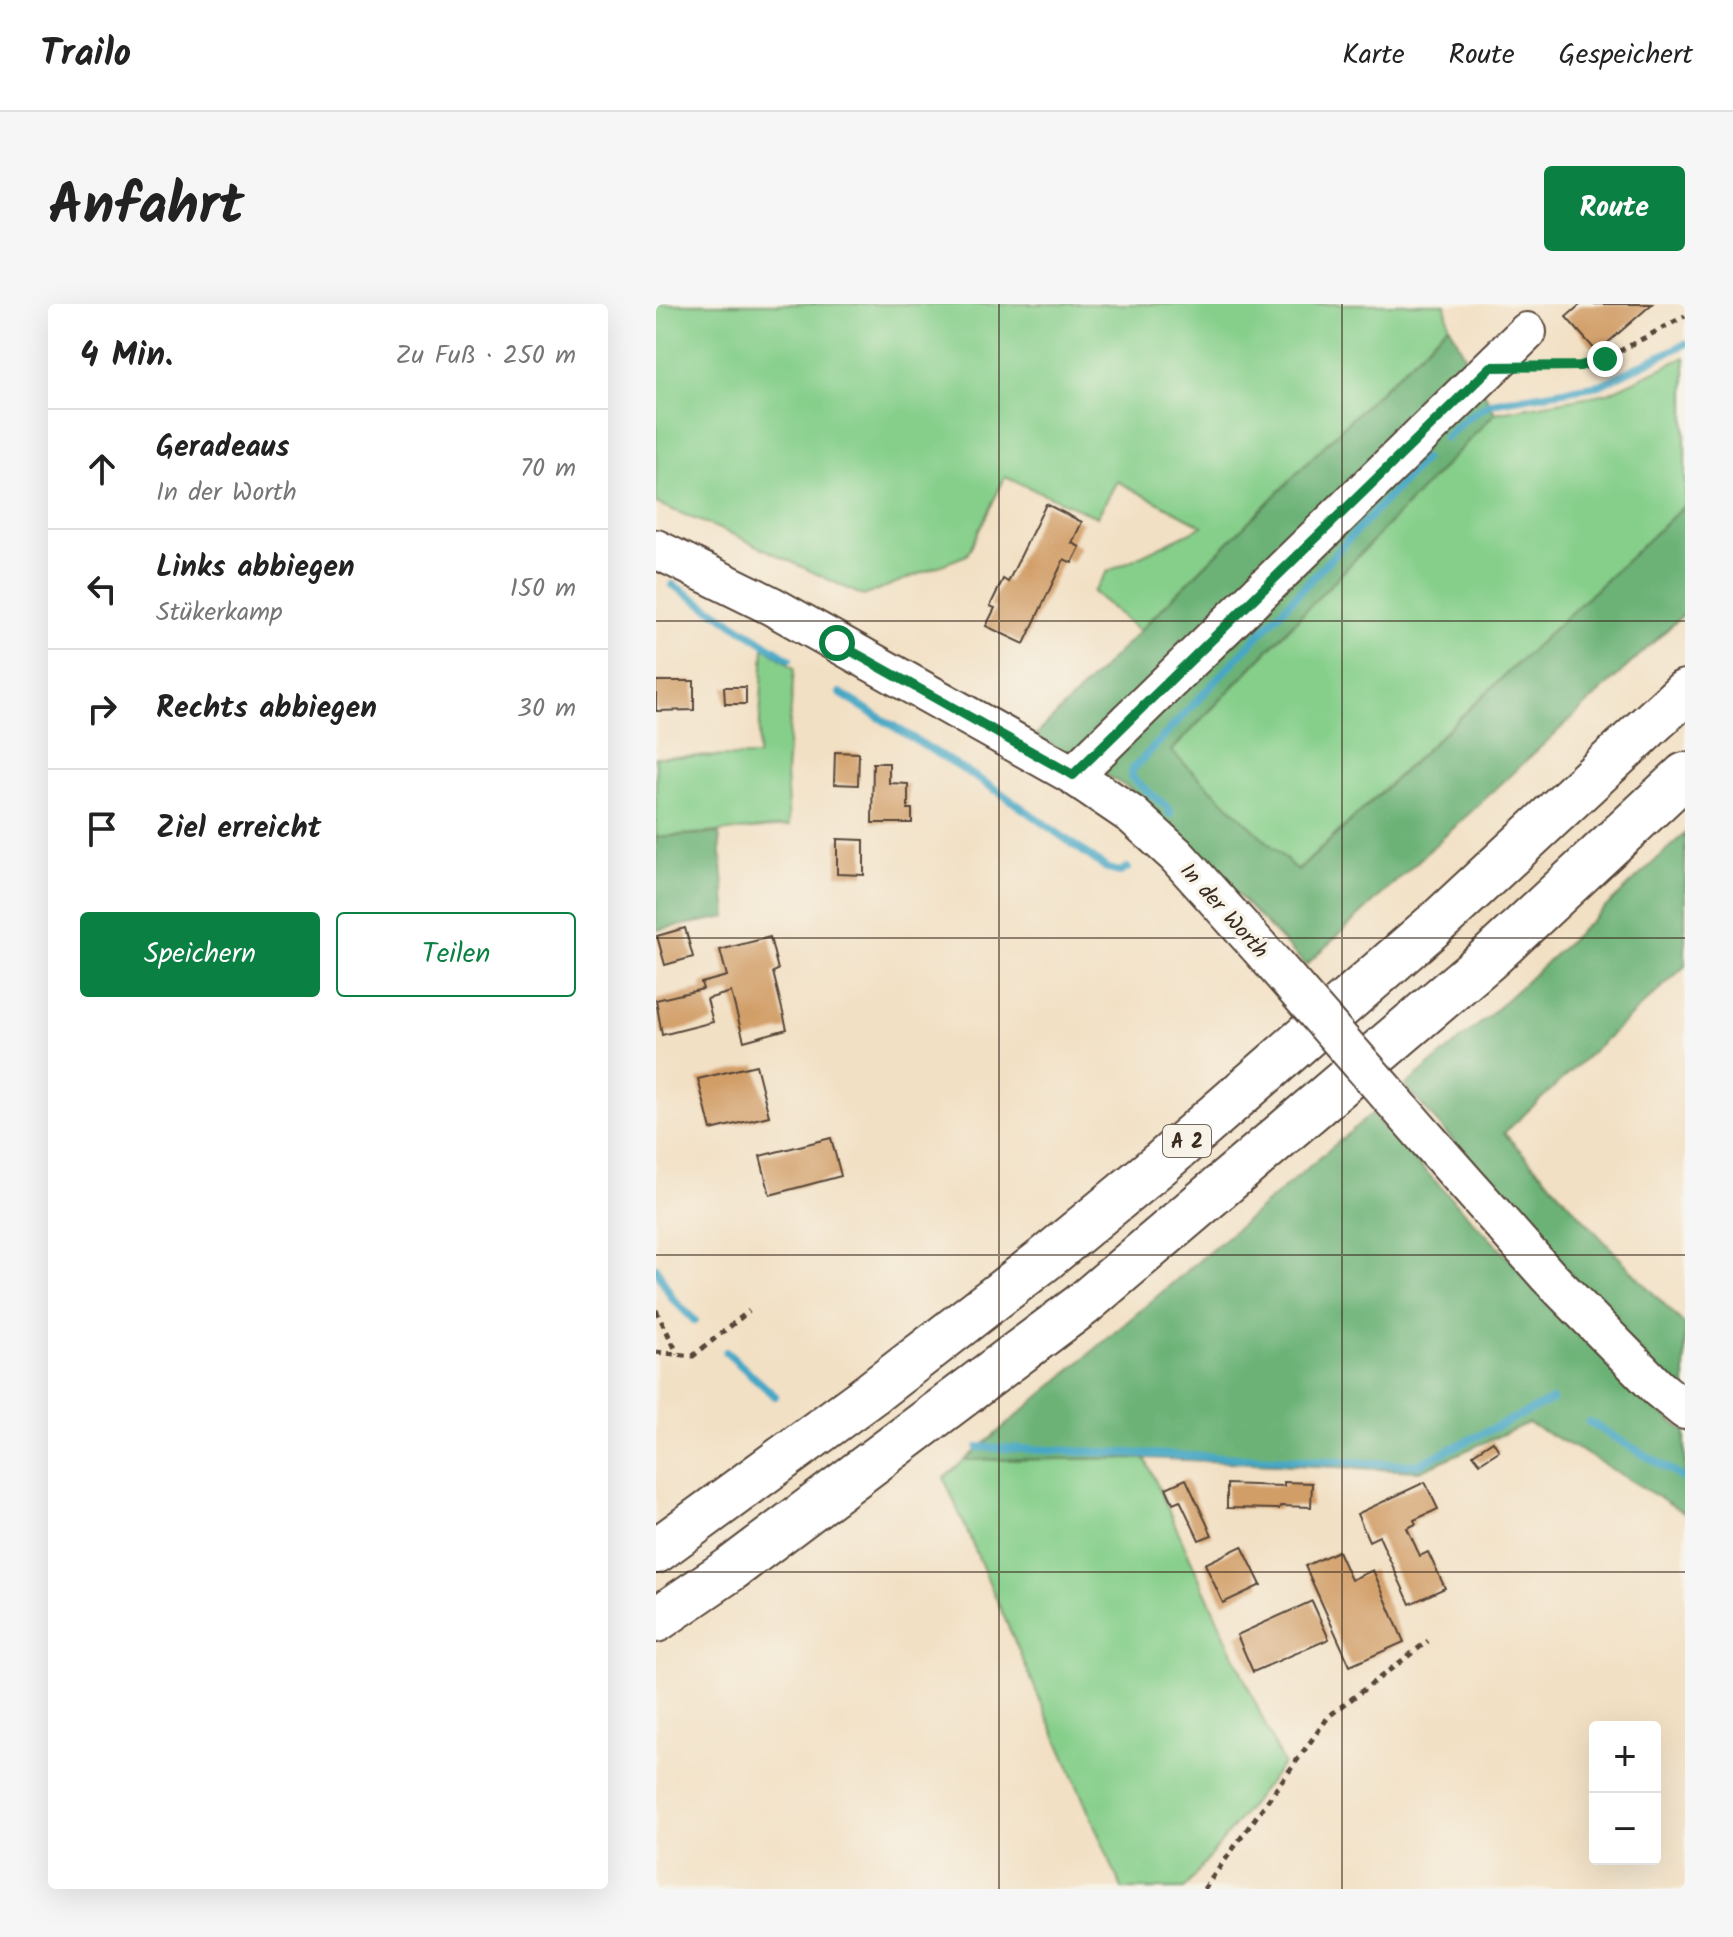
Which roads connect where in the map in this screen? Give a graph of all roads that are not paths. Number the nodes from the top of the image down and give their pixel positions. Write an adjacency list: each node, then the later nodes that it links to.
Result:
1 (1527, 332): 4 (street)
2 (656, 549): 4 (street, In der Worth)
3 (1685, 692): 7 (highway, A 2)
4 (1073, 775): 6 (street, In der Worth, bridge)
5 (1685, 775): 8 (highway, A 2)
6 (1685, 1410)
7 (656, 1551)
8 (656, 1620)

